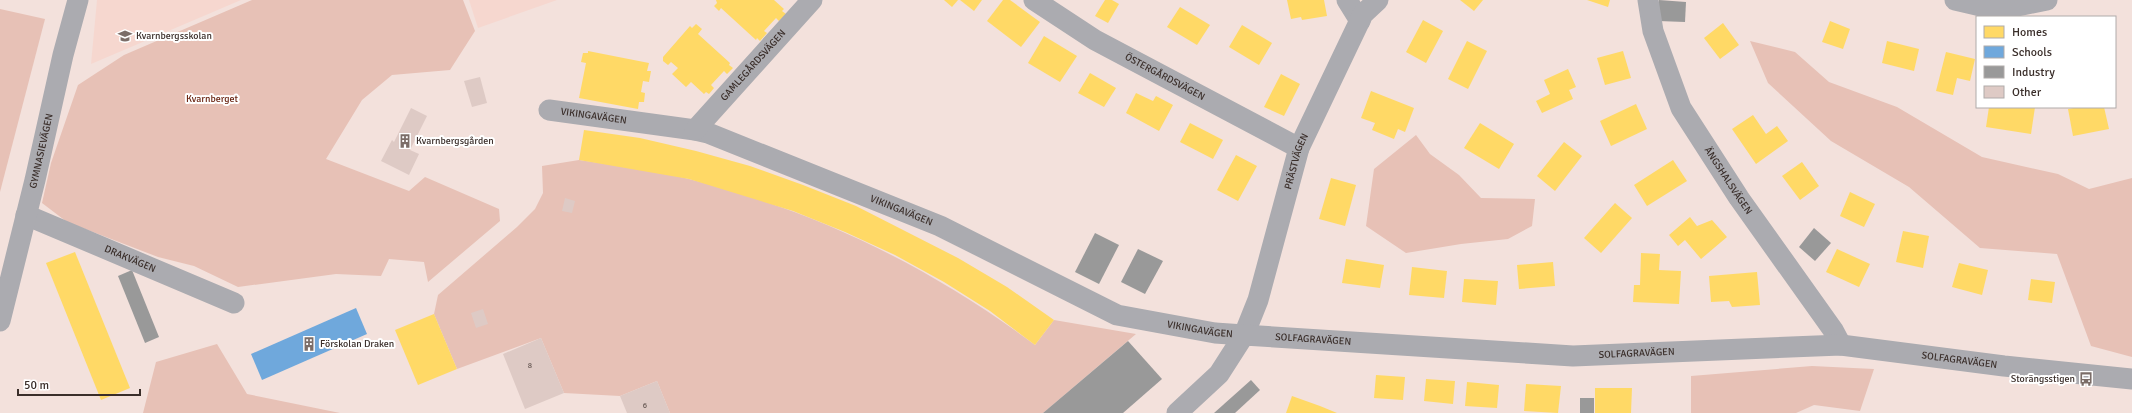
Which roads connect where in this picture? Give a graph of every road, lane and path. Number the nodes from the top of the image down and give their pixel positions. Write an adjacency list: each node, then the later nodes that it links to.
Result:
1 (78, 0): 13 (street, GYMNASIEVÄGEN)
2 (812, 0): 11 (street, GAMLEGÅRDSVÄGEN)
3 (1034, 0): 12 (street, ÖSTERGÅRDSVÄGEN)
4 (1347, 0): 9 (street)
5 (1378, 0): 9 (street, PRÄSTVÄGEN)
6 (1648, 0): 17 (street, ÄNGSHALSVÄGEN)
7 (1955, 0): 8 (street)
8 (2047, 0)
9 (1360, 21): 12 (street, PRÄSTVÄGEN)
10 (549, 110): 11 (street, VIKINGAVÄGEN)
11 (695, 130): 16 (street, VIKINGAVÄGEN)
12 (1299, 148): 16 (street, PRÄSTVÄGEN)
13 (26, 216): 14 (street, DRAKVÄGEN); 15 (street, GYMNASIEVÄGEN)
14 (234, 303)
15 (1, 310)
16 (1244, 335): 17 (street, SOLFAGRAVÄGEN); 19 (street)
17 (1841, 345): 18 (street, SOLFAGRAVÄGEN)
18 (2132, 379)
19 (1177, 413)

